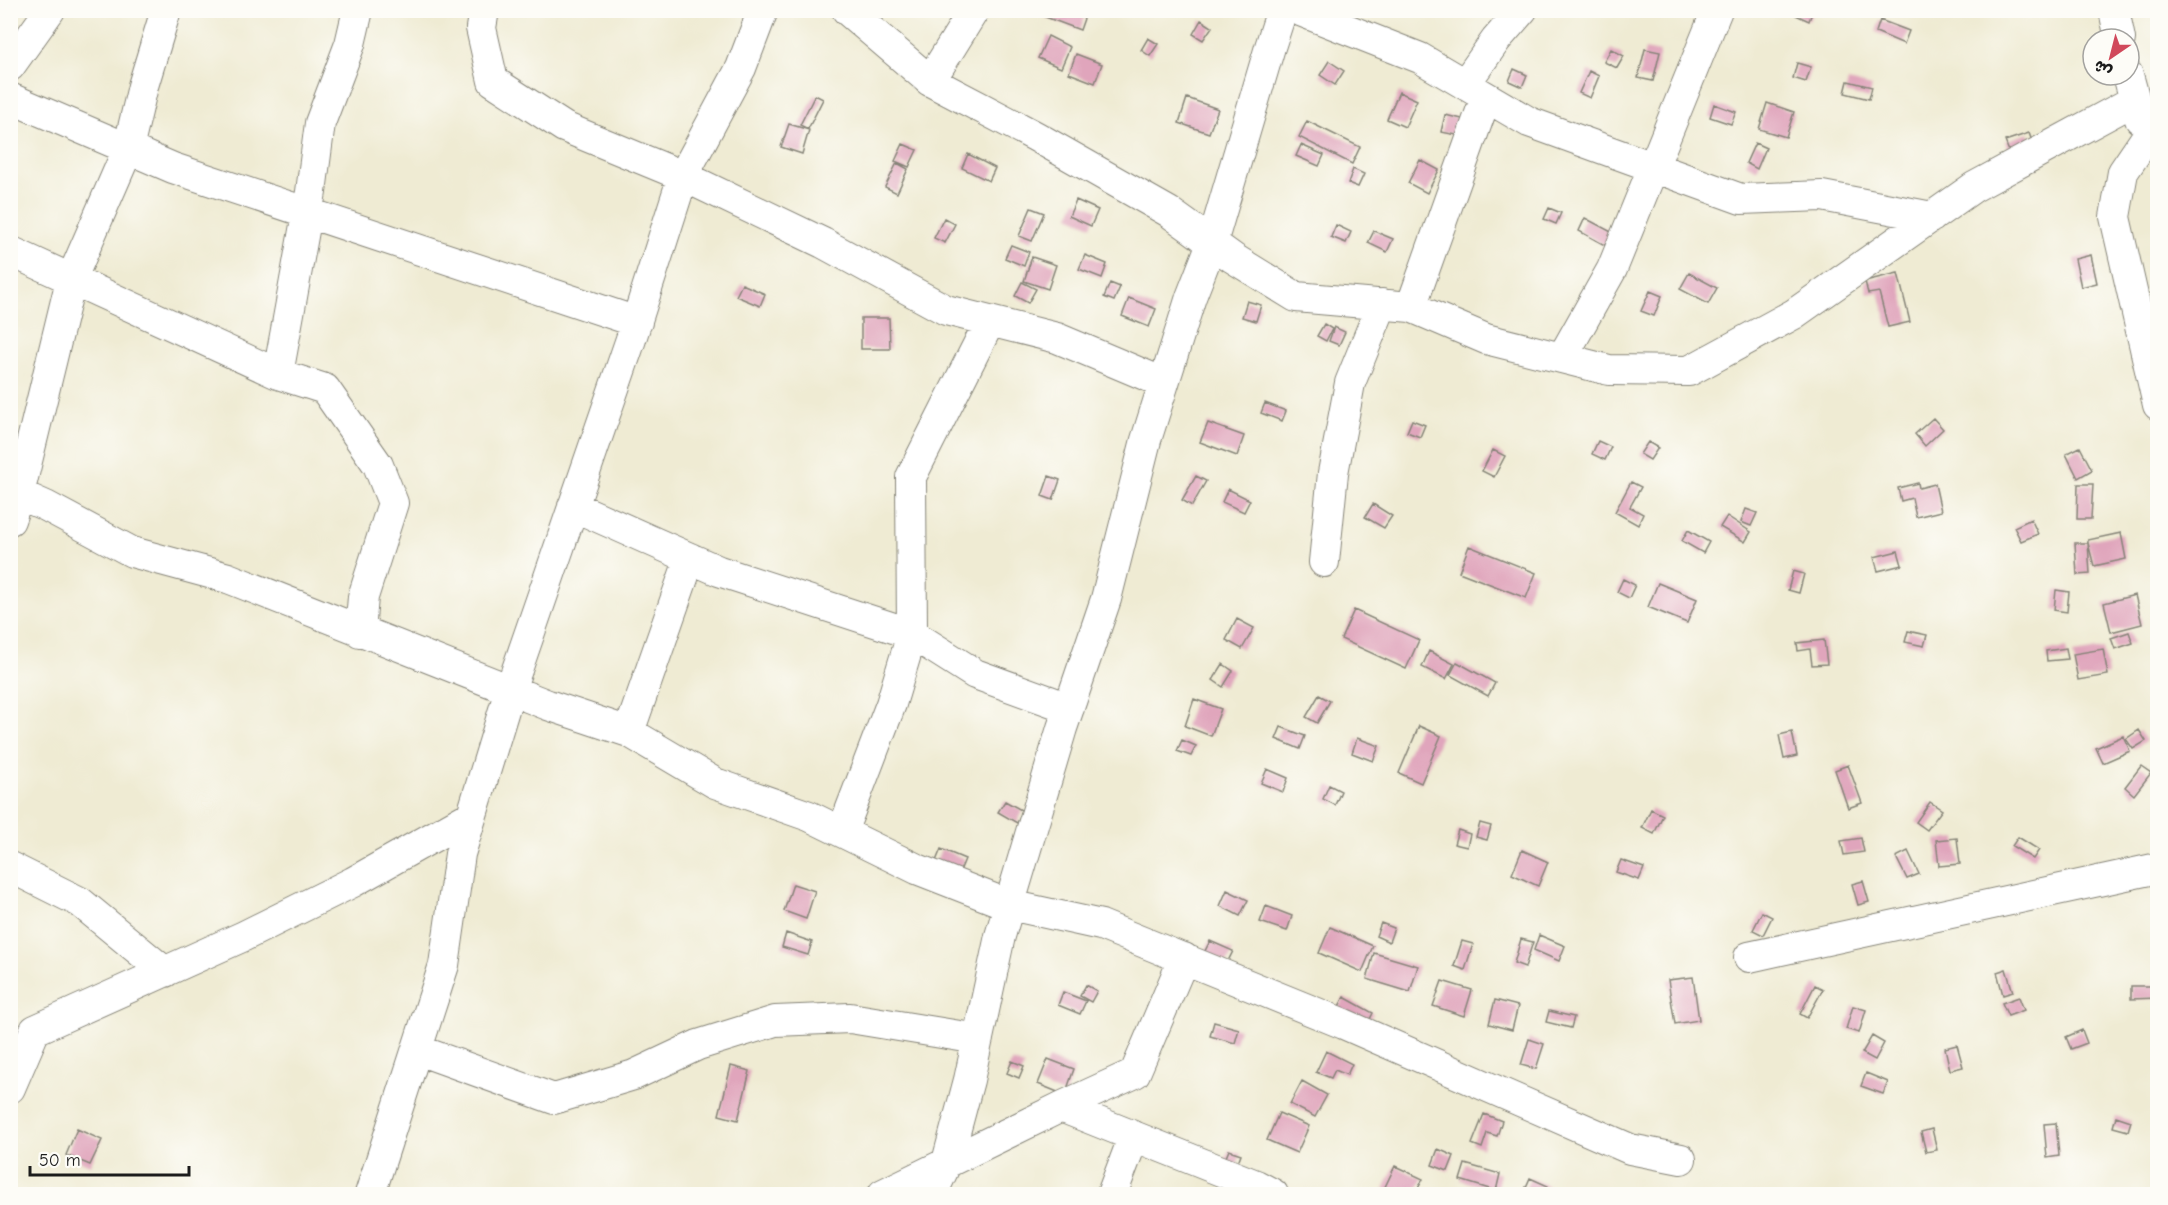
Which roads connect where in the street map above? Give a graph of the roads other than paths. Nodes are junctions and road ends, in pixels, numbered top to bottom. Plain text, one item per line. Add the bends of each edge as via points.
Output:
1 (50, 10) edge
2 (166, 10) edge
3 (358, 10) edge
4 (484, 10) edge
5 (763, 10) edge
6 (847, 10) edge
7 (974, 10) edge
8 (1282, 10) edge
9 (1298, 10) edge
10 (1522, 10) edge
11 (1718, 10) edge
12 (2114, 10) edge
13 (2118, 27) edge
14 (10, 66) edge
15 (930, 81) junction
16 (2131, 87) edge
17 (1475, 91) junction
18 (10, 98) edge
19 (2153, 136) edge
20 (128, 149) junction
21 (1654, 168) junction
22 (682, 176) junction
23 (307, 213) junction
24 (1932, 217) junction
25 (1212, 243) junction
26 (10, 251) edge
27 (71, 280) junction
28 (1382, 304) junction
29 (1411, 307) junction
30 (990, 321) junction
31 (636, 322) junction
32 (1562, 358) junction
33 (278, 374) junction
34 (1164, 383) junction
35 (2157, 405) edge
36 (14, 501) edge
37 (573, 506) junction
38 (690, 558) junction
39 (1323, 562) dead end
40 (360, 632) junction
41 (912, 634) junction
42 (510, 690) junction
43 (1069, 708) junction
44 (629, 732) junction
45 (472, 815) junction
46 (842, 832) junction
47 (10, 867) edge
48 (2157, 868) edge
49 (1010, 904) junction
50 (1749, 957) dead end
51 (1184, 958) junction
52 (165, 972) junction
53 (978, 1039) junction
54 (418, 1050) junction
55 (10, 1088) edge
56 (1061, 1107) junction
57 (1134, 1136) junction
58 (1681, 1160) dead end
59 (947, 1162) junction
60 (1234, 1186) edge
61 (370, 1194) edge
62 (883, 1194) edge
63 (932, 1194) edge
64 (1112, 1194) edge
65 (1273, 1194) edge

1 - 14 street
2 - 20 street
3 - 23 street via 350,45 320,123
4 - 22 street via 481,28 493,81 564,127
5 - 22 street via 741,68
6 - 15 street
7 - 15 street
8 - 25 street
9 - 17 street via 1420,58
10 - 17 street via 1496,40
11 - 21 street
12 - 13 street
15 - 25 street via 1035,136 1169,213
16 - 19 street via 2142,125
16 - 24 street
17 - 21 street via 1529,122
17 - 29 street
18 - 20 street
19 - 35 street via 2123,172 2115,217
20 - 23 street
20 - 27 street
21 - 24 street via 1741,199 1822,196
21 - 32 street via 1612,269
22 - 30 street via 823,243 946,310
22 - 31 street
23 - 31 street
23 - 33 street
24 - 32 street via 1794,314 1689,371 1609,370
25 - 28 street via 1296,297
25 - 34 street
26 - 27 street
27 - 33 street
27 - 36 street
28 - 29 street
28 - 39 street via 1350,383 1333,473
29 - 32 street via 1486,339
30 - 34 street via 1057,338
30 - 41 street via 911,477
31 - 37 street
33 - 40 street via 325,389 378,465 393,502 363,597
34 - 43 street via 1106,599
36 - 40 street via 132,552 228,578
37 - 38 street
37 - 42 street
38 - 41 street
38 - 44 street
40 - 42 street
41 - 43 street via 975,674
41 - 46 street via 891,704
42 - 44 street
42 - 45 street
43 - 49 street
44 - 46 street via 715,783 809,816
45 - 52 street via 353,882
45 - 54 street via 460,854 444,965
46 - 49 street via 917,869
47 - 52 street via 80,902
48 - 50 street
49 - 51 street via 1101,925
49 - 53 street
51 - 56 street via 1135,1073
51 - 58 street via 1630,1149
52 - 55 street via 35,1030
53 - 54 street via 850,1018 775,1021 698,1045 634,1075 554,1099
53 - 59 street
54 - 61 street
56 - 57 street
56 - 59 street
57 - 60 street
57 - 64 street
59 - 62 street
59 - 63 street
60 - 65 street via 1256,1185

